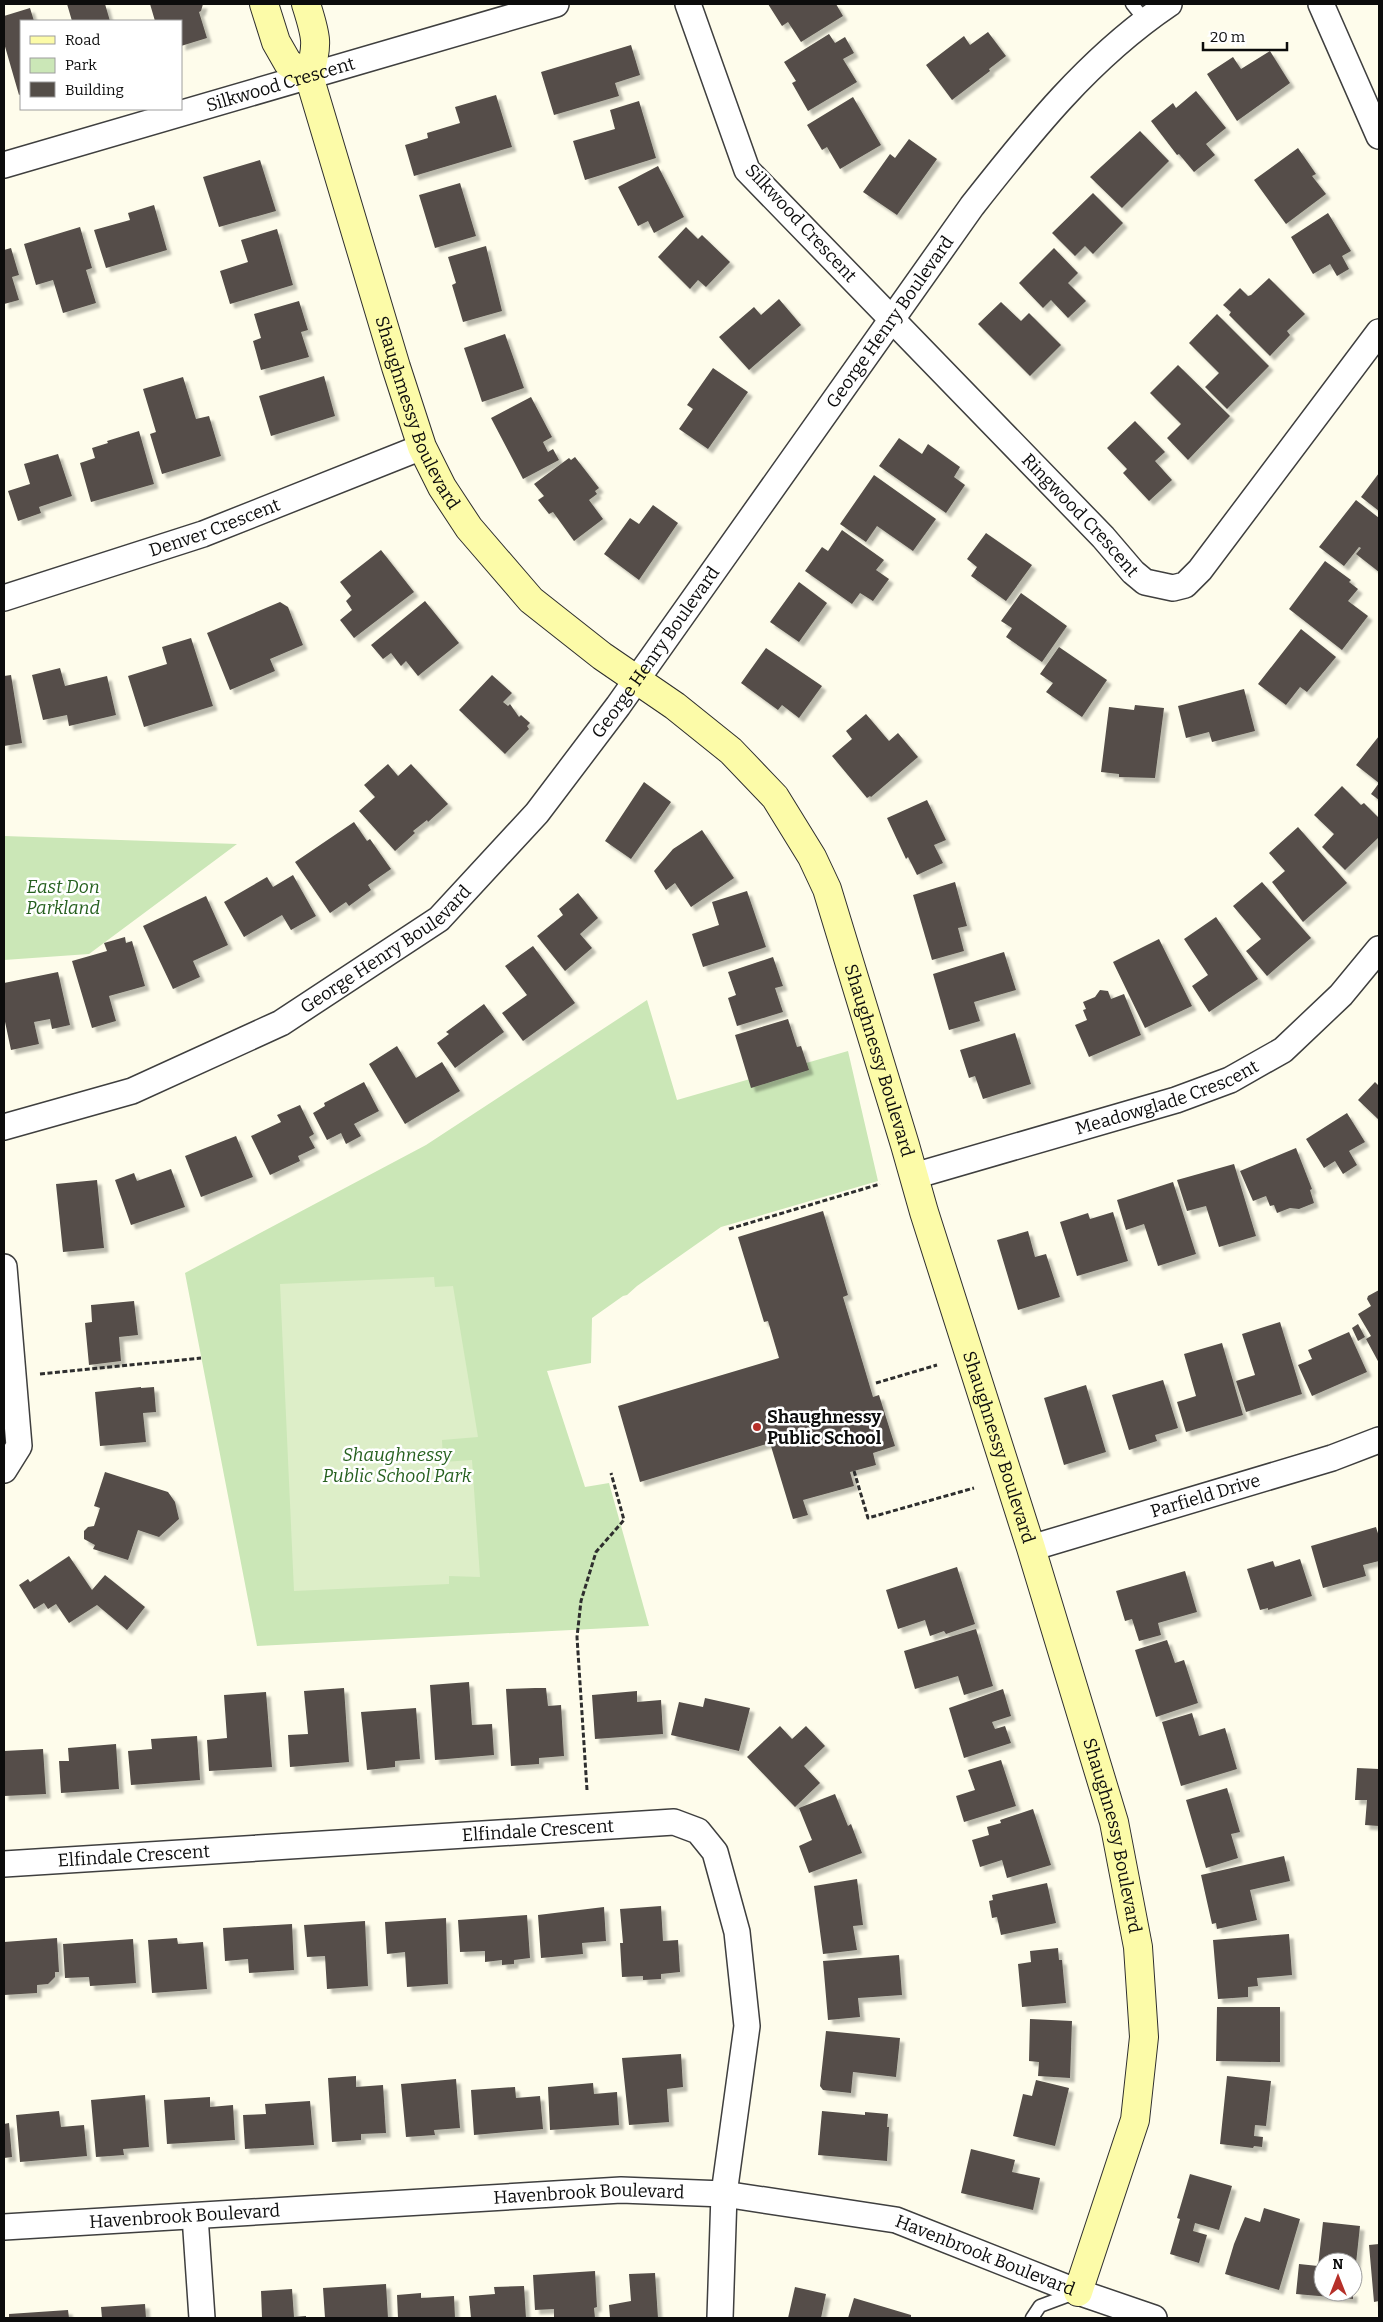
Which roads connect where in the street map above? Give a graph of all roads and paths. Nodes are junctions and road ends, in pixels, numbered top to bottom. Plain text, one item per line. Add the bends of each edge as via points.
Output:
1 (264, 4) edge
2 (306, 4) edge
3 (556, 4) edge
4 (688, 4) edge
5 (1169, 4) edge
6 (1320, 4) edge
7 (1138, 12) edge
8 (309, 76) junction
9 (1379, 136) edge
10 (4, 165) edge
11 (892, 319) junction
12 (1379, 332) edge
13 (422, 447) junction
14 (4, 598) edge
15 (635, 680) junction
16 (1379, 949) edge
17 (4, 1127) edge
18 (914, 1176) junction
19 (880, 1184) dead end
20 (729, 1229) dead end
21 (4, 1267) edge
22 (201, 1358) dead end
23 (937, 1365) dead end
24 (14, 1377) junction
25 (876, 1383) dead end
26 (1379, 1440) edge
27 (4, 1470) edge
28 (854, 1471) dead end
29 (611, 1473) dead end
30 (974, 1488) dead end
31 (1031, 1548) junction
32 (587, 1790) dead end
33 (4, 1864) edge
34 (724, 2194) junction
35 (195, 2216) junction
36 (4, 2227) edge
37 (1078, 2292) junction
38 (202, 2318) edge
39 (720, 2318) edge
40 (1032, 2318) edge
41 (1154, 2318) edge

1 - 8 street via 276,42 288,63
2 - 8 street via 317,51
3 - 8 street, Silkwood Crescent
4 - 11 street, Silkwood Crescent via 747,170
5 - 7 street, George Henry Boulevard
6 - 9 street
7 - 11 street, George Henry Boulevard via 1031,131 972,206
8 - 10 street, Silkwood Crescent
8 - 13 street, Shaughmessy Boulevard
11 - 12 street, Ringwood Crescent via 1133,572 1145,582 1173,588 1184,585 1200,570
11 - 15 street, George Henry Boulevard
13 - 14 street, Denver Crescent via 204,534
13 - 15 street, Shaughmessy Boulevard via 442,487 469,528 531,600
15 - 17 street, George Henry Boulevard via 537,813 440,919 281,1023 132,1091
15 - 18 street, Shaughnessy Boulevard via 675,706 731,752 775,798 812,857 827,889
16 - 18 street, Meadowglade Crescent via 1341,995 1282,1050 1230,1080 1176,1100
18 - 31 street, Shaughnessy Boulevard
19 - 20 path
21 - 24 street
22 - 24 path
23 - 25 path
24 - 27 street via 19,1446
26 - 31 street, Parfield Drive via 1332,1458
28 - 30 path via 868,1518
29 - 32 path via 624,1520 596,1552 580,1601 577,1637
31 - 37 street, Shaughnessy Boulevard via 1114,1822 1138,1947 1144,2036 1135,2120
33 - 34 street, Elfindale Crescent via 674,1822 698,1831 715,1852 738,1932 747,2026
34 - 35 street, Havenbrook Boulevard via 621,2190
34 - 37 street, Havenbrook Boulevard via 896,2220
34 - 39 street, Elfindale Crescent
35 - 36 street, Havenbrook Boulevard
35 - 38 street
37 - 40 lane via 1040,2306
37 - 41 street, Havenbrook Boulevard

